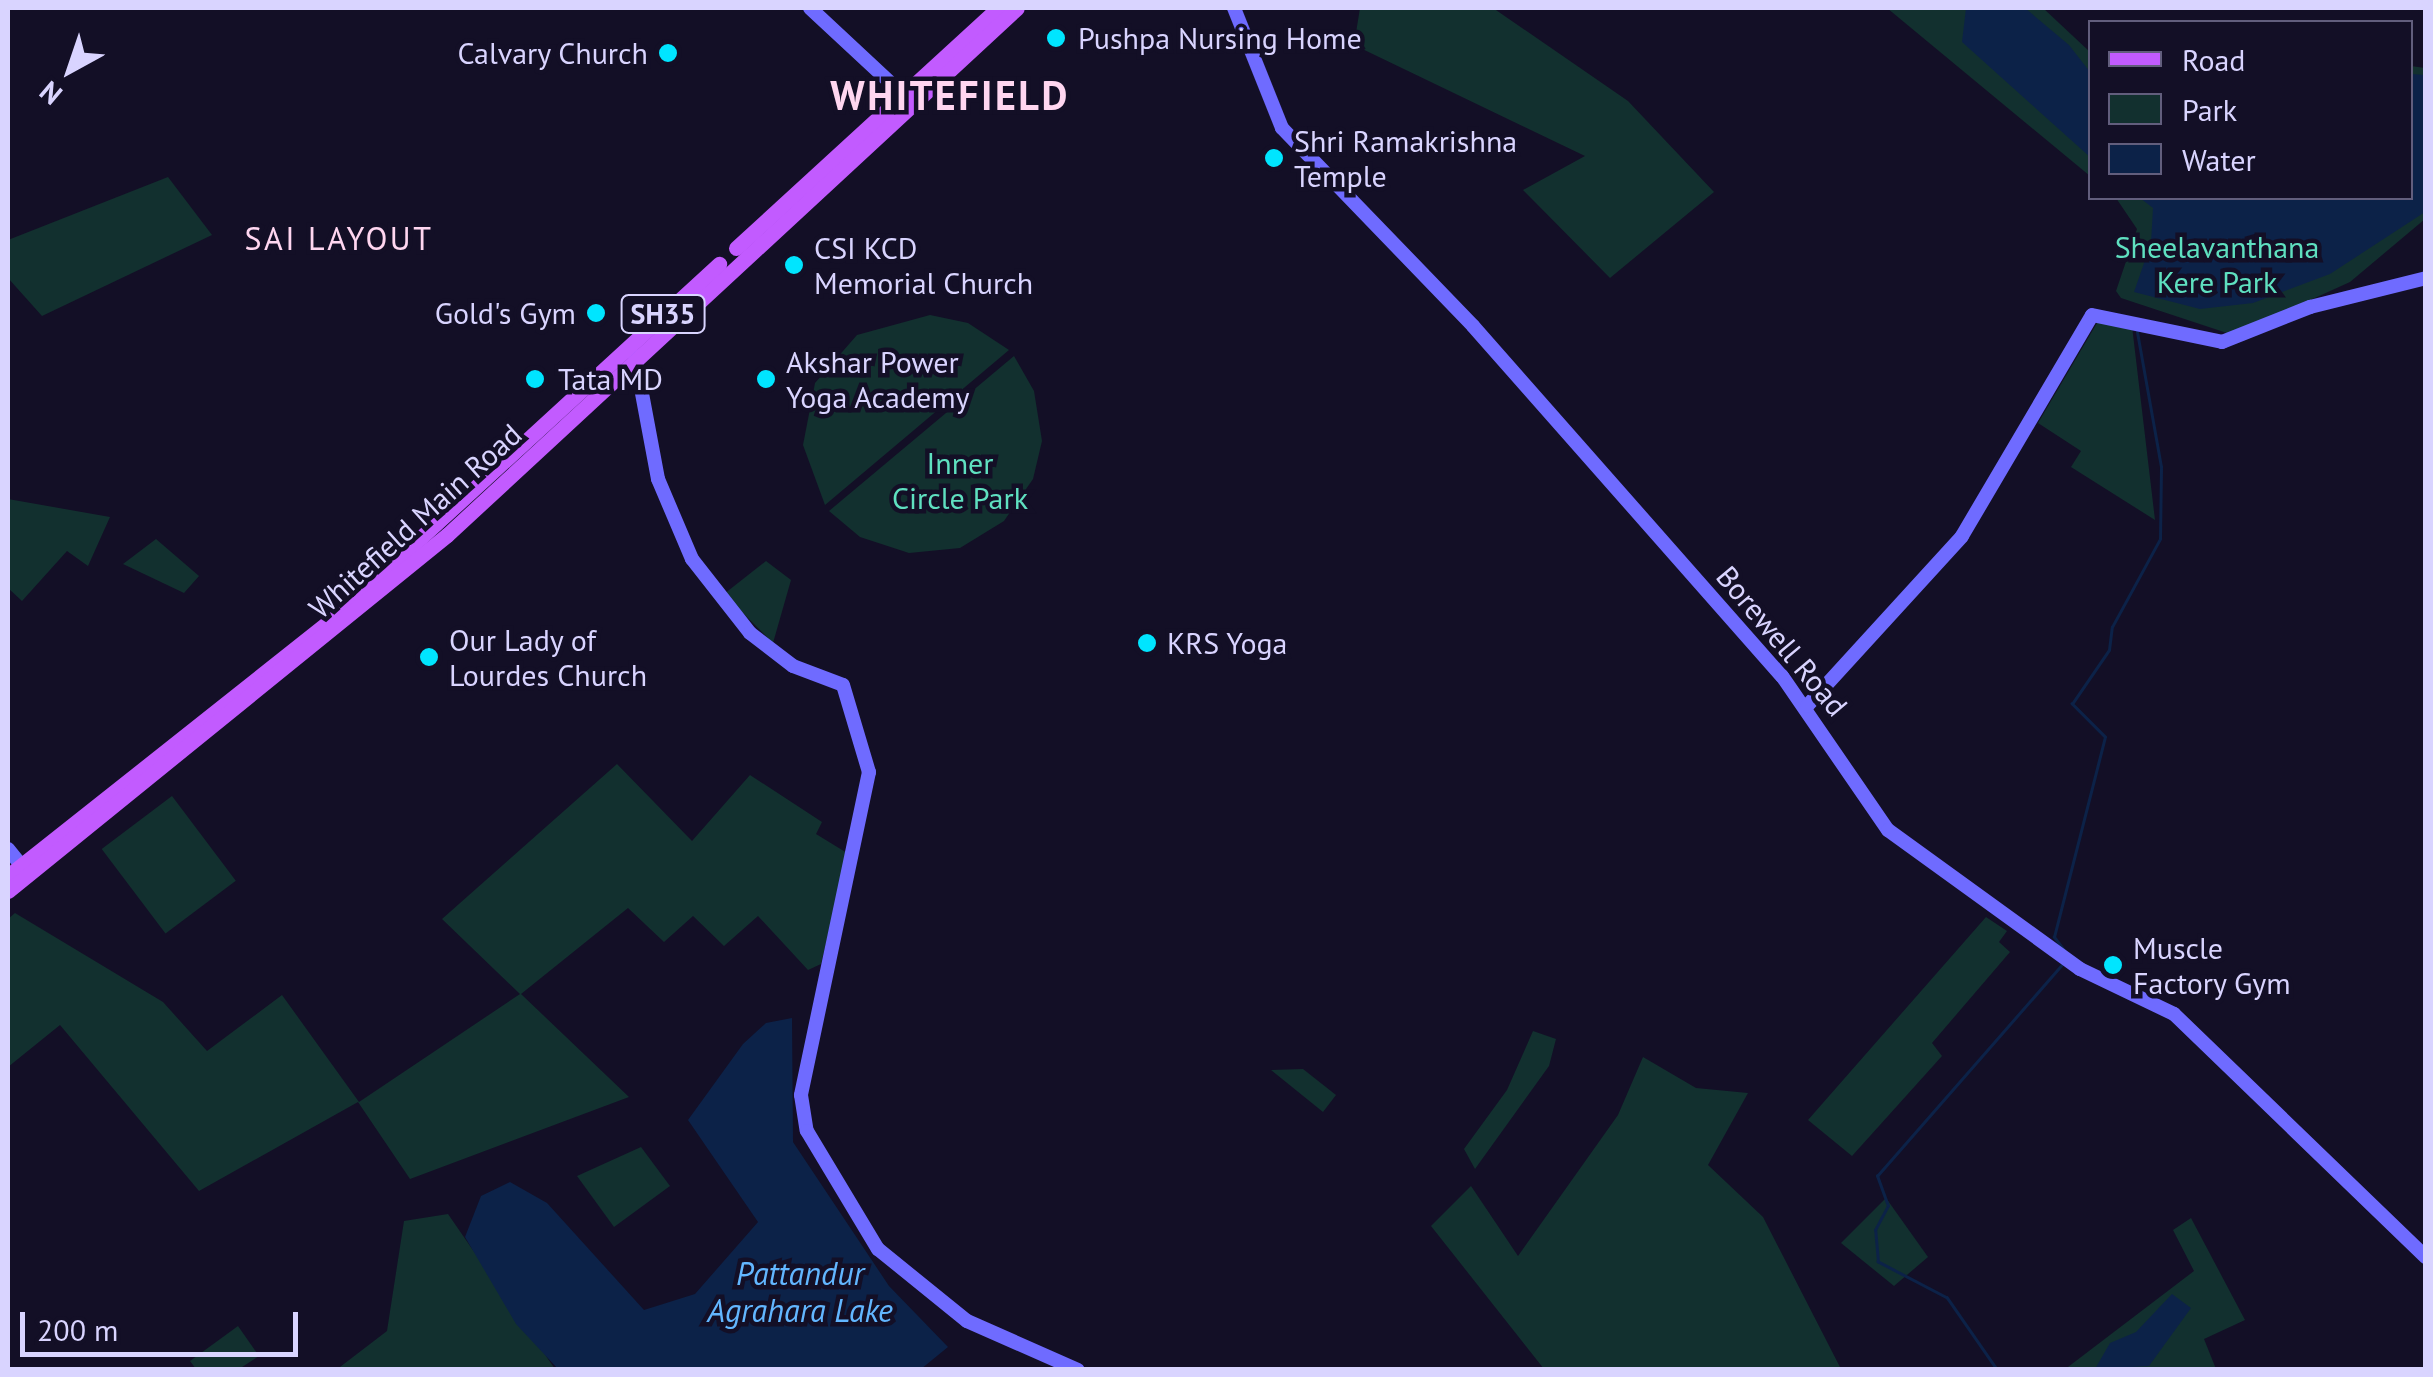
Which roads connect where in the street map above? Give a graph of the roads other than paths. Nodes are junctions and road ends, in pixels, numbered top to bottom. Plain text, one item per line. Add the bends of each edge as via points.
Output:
1 (810, 8) edge
2 (998, 8) edge
3 (1017, 8) edge
4 (1234, 8) edge
5 (906, 97) junction
6 (2426, 278) edge
7 (635, 356) junction
8 (1807, 706) junction
9 (8, 848) edge
10 (19, 872) edge
11 (8, 891) edge
12 (2426, 1258) edge
13 (1078, 1370) edge

1 - 5 street
2 - 5 main road, Whitefield Main Road / SH35
3 - 5 main road, Whitefield Main Road / SH35
4 - 8 street, Borewell Road via 1282,128 1473,326
5 - 7 main road, Whitefield Main Road / SH35
5 - 10 main road, Whitefield Main Road / SH35 via 439,526
6 - 8 street via 2310,307 2222,342 2092,314 1962,536
7 - 10 main road, Whitefield Main Road / SH35 via 343,624
7 - 13 street via 658,479 692,559 750,633 793,666 843,685 869,772 801,1095 807,1131 878,1249 958,1316
8 - 12 street, Borewell Road via 1888,830 2072,964 2174,1014
9 - 10 street
10 - 11 main road, Whitefield Main Road / SH35

